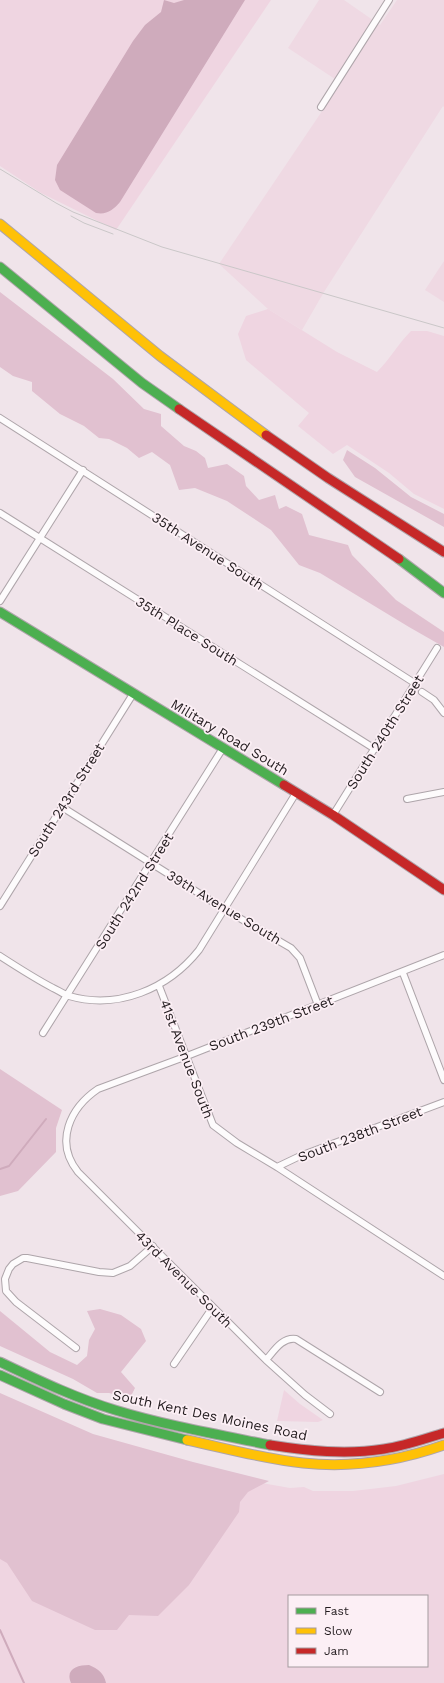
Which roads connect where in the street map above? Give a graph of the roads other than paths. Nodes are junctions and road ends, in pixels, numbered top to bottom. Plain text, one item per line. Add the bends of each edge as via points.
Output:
1 (389, 0) edge
2 (321, 107) dead end
3 (0, 224) edge
4 (0, 267) edge
5 (0, 418) edge
6 (83, 470) junction
7 (0, 514) edge
8 (40, 538) junction
9 (381, 546) junction
10 (444, 552) edge
11 (444, 584) edge
12 (444, 593) edge
13 (0, 601) edge
14 (0, 612) edge
15 (438, 648) dead end
16 (416, 684) junction
17 (422, 692) dead end
18 (133, 694) junction
19 (444, 713) edge
20 (223, 748) junction
21 (375, 749) junction
22 (444, 792) edge
23 (296, 793) junction
24 (407, 799) dead end
25 (62, 807) junction
26 (333, 815) junction
27 (152, 863) junction
28 (444, 890) edge
29 (0, 906) edge
30 (224, 909) junction
31 (444, 956) edge
32 (1, 959) edge
33 (402, 973) junction
34 (159, 986) junction
35 (68, 996) junction
36 (318, 1005) junction
37 (44, 1032) dead end
38 (187, 1056) junction
39 (444, 1080) edge
40 (444, 1102) edge
41 (68, 1127) joint
42 (277, 1167) junction
43 (153, 1246) junction
44 (444, 1276) edge
45 (212, 1307) junction
46 (76, 1348) dead end
47 (266, 1360) junction
48 (0, 1362) edge
49 (174, 1364) dead end
50 (0, 1374) edge
51 (380, 1392) dead end
52 (330, 1414) dead end
53 (444, 1433) edge
54 (444, 1446) edge

1 - 2 street
3 - 10 main road via 74,288 230,408 373,508
4 - 9 main road via 142,383
5 - 6 street, 35th Avenue South
6 - 8 street
6 - 16 street, 35th Avenue South
7 - 8 street, 35th Place South
8 - 13 street
8 - 21 street, 35th Place South
9 - 11 main road
9 - 12 main road
14 - 18 main road, Military Road South
15 - 16 street, South 240th Street
16 - 21 street, South 240th Street
17 - 19 street via 434,700
18 - 20 main road, Military Road South
18 - 25 street, South 243rd Street
20 - 23 main road, Military Road South
20 - 27 street, South 242nd Street
21 - 26 street, South 240th Street
22 - 24 street
23 - 26 main road, Military Road South
23 - 30 street
25 - 27 street, 39th Avenue South
25 - 29 street, South 243rd Street
26 - 28 main road, Military Road South
27 - 30 street, 39th Avenue South
27 - 35 street, South 242nd Street
30 - 34 street via 193,957
30 - 36 street, 39th Avenue South via 296,952 304,966
31 - 33 street, South 239th Street
32 - 35 street, 41st Avenue South
33 - 36 street, South 239th Street
33 - 39 street
34 - 35 street, 41st Avenue South via 121,999 88,1000
34 - 38 street, 41st Avenue South
35 - 37 street, South 242nd Street
36 - 38 street, South 239th Street
38 - 41 street, South 239th Street via 98,1089 80,1105
38 - 42 street, 41st Avenue South via 213,1126
40 - 42 street, South 238th Street
41 - 43 street, 43rd Avenue South via 66,1141 73,1165
42 - 44 street, 41st Avenue South
43 - 45 street, 43rd Avenue South
43 - 46 street via 130,1266 113,1274 27,1258 13,1264 9,1269 4,1279 6,1291 16,1302
45 - 47 street, 43rd Avenue South
45 - 49 street
47 - 51 street via 285,1341 296,1339
47 - 52 street, 43rd Avenue South
48 - 53 main road, South Kent Des Moines Road via 48,1385 105,1407 289,1449 322,1452 366,1451 404,1445
50 - 54 main road, South Kent Des Moines Road via 78,1410 115,1422 303,1463 373,1462 406,1457

